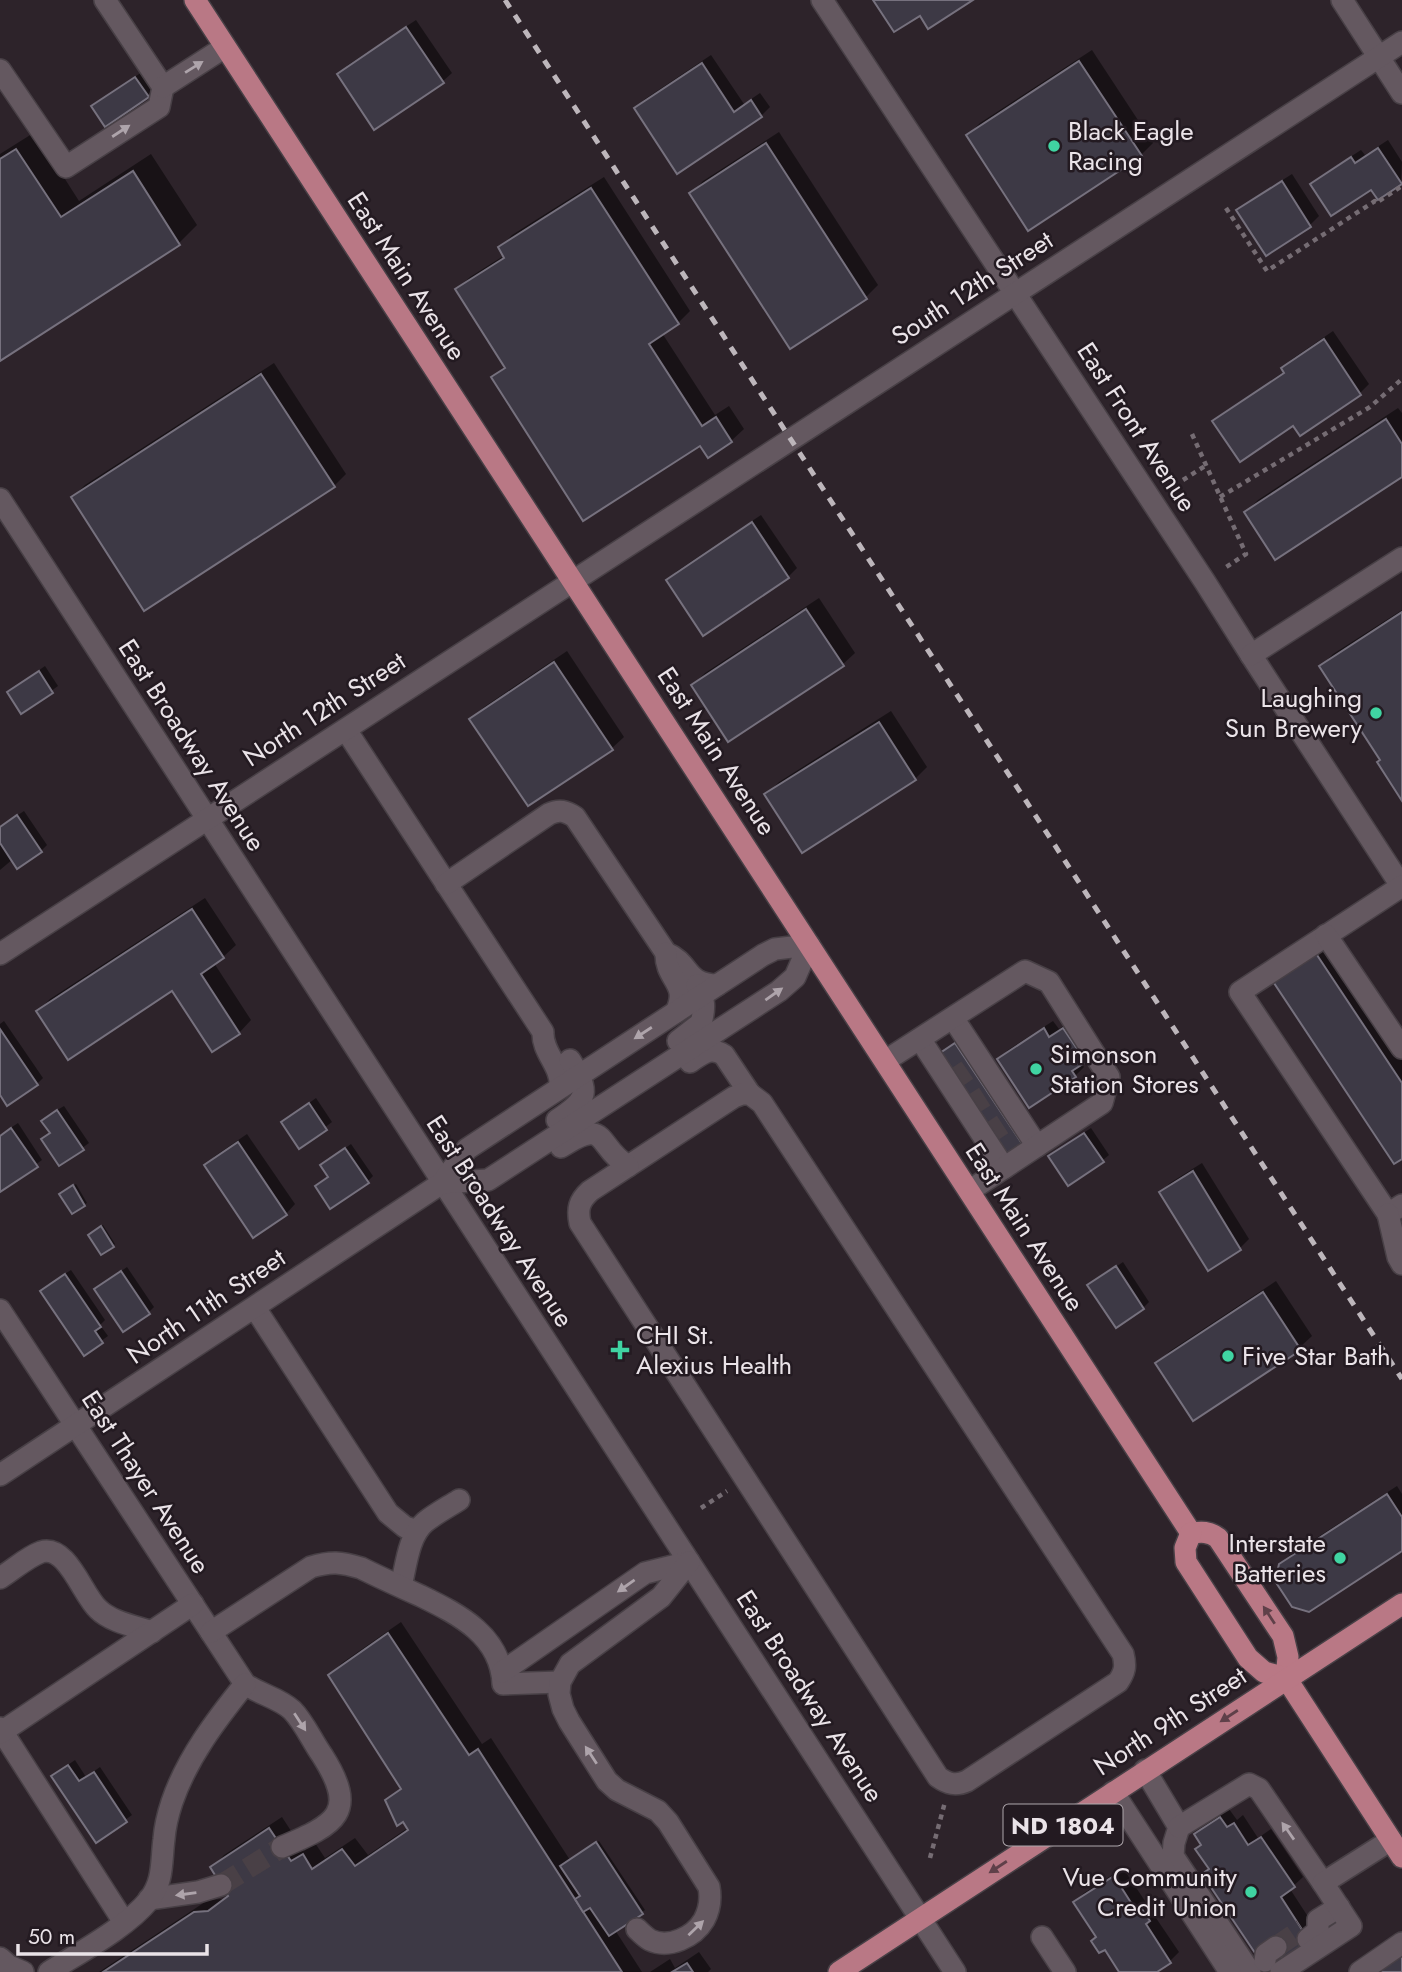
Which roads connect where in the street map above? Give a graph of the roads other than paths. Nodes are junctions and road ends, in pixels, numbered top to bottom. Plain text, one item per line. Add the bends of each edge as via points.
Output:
1 (105, 0) edge
2 (195, 0) edge
3 (822, 0) edge
4 (1342, 0) edge
5 (1402, 42) edge
6 (225, 47) junction
7 (1378, 57) junction
8 (0, 70) edge
9 (163, 87) junction
10 (1402, 93) edge
11 (1016, 293) junction
12 (0, 499) edge
13 (1402, 558) edge
14 (573, 581) junction
15 (1251, 655) junction
16 (346, 730) junction
17 (206, 819) junction
18 (446, 884) junction
19 (1402, 887) edge
20 (1326, 936) junction
21 (809, 945) junction
22 (0, 954) edge
23 (694, 996) junction
24 (953, 1018) junction
25 (732, 1030) junction
26 (920, 1039) junction
27 (1402, 1048) edge
28 (885, 1061) junction
29 (571, 1073) junction
30 (641, 1080) junction
31 (750, 1094) junction
32 (601, 1107) junction
33 (1037, 1146) junction
34 (519, 1159) junction
35 (628, 1166) junction
36 (1004, 1168) junction
37 (443, 1183) junction
38 (969, 1191) junction
39 (1395, 1210) edge
40 (1402, 1264) edge
41 (255, 1308) junction
42 (0, 1310) edge
43 (76, 1426) junction
44 (0, 1475) edge
45 (459, 1500) dead end
46 (417, 1531) junction
47 (1191, 1533) junction
48 (689, 1563) junction
49 (0, 1578) edge
50 (401, 1586) junction
51 (193, 1604) junction
52 (1402, 1604) edge
53 (152, 1632) junction
54 (211, 1632) junction
55 (502, 1672) junction
56 (1286, 1678) junction
57 (560, 1682) junction
58 (245, 1684) junction
59 (1, 1731) edge
60 (1145, 1770) junction
61 (1113, 1792) junction
62 (1179, 1827) junction
63 (282, 1847) tunnel mouth
64 (1397, 1849) edge
65 (1323, 1883) junction
66 (221, 1885) tunnel mouth
67 (149, 1899) junction
68 (1339, 1907) junction
69 (921, 1918) junction
70 (124, 1922) junction
71 (637, 1929) dead end
72 (1309, 1929) tunnel mouth
73 (1042, 1937) dead end
74 (1402, 1943) edge
75 (0, 1958) edge
76 (1267, 1963) edge
77 (23, 1972) edge
78 (49, 1972) edge
79 (839, 1972) edge
80 (955, 1972) edge
81 (1065, 1972) edge
82 (1230, 1972) edge
83 (1360, 1972) edge

1 - 9 street
2 - 6 main road, East Main Avenue
3 - 11 street, East Front Avenue
4 - 7 street
5 - 7 street, South 12th Street
9 -> 6 street
6 - 14 main road, East Main Avenue
7 - 10 street
7 - 11 street, South 12th Street
8 -> 9 street via 66,167 159,107
11 - 14 street, South 12th Street
11 - 15 street, East Front Avenue
12 - 17 street, East Broadway Avenue
13 - 15 street
14 - 16 street, North 12th Street
14 - 21 main road, East Main Avenue
15 - 19 street, East Front Avenue
16 - 17 street, North 12th Street
16 - 18 street
17 - 22 street, North 12th Street
17 - 37 street, East Broadway Avenue
18 - 23 street via 549,814 569,813 666,953 680,960
18 - 29 street via 543,1032 545,1048
19 - 20 street
20 - 27 street
20 - 39 street via 1240,992
21 - 23 street via 775,949
25 -> 21 street via 794,977
21 - 28 main road, East Main Avenue
23 - 25 street
23 -> 29 street
23 - 30 street via 701,1023 661,1052
24 - 26 street
24 - 33 street via 1013,1119
24 - 33 street via 1025,971 1049,982 1109,1077 1102,1103
25 - 30 street
25 - 31 street via 753,1077
26 - 28 street
26 - 36 street
28 - 38 main road, East Main Avenue
29 - 32 street
29 - 37 street via 467,1149
30 - 31 street via 667,1076 705,1052 715,1051 724,1055
30 - 32 street
31 - 35 street via 734,1097
31 - 35 street via 762,1103 1123,1654 1125,1668 1118,1682 967,1782 952,1784 938,1777 580,1223 583,1197
32 - 34 street
32 - 35 street via 624,1146
33 - 36 street
34 - 35 street via 556,1151 591,1133 603,1138 612,1154
34 - 37 street via 488,1180
36 - 38 street
37 - 41 street, North 11th Street
37 - 48 street, East Broadway Avenue
38 - 47 main road, East Main Avenue
39 - 40 street
41 - 43 street, North 11th Street
41 - 46 street via 388,1513
42 - 43 street, East Thayer Avenue
43 - 44 street, North 11th Street
43 - 51 street, East Thayer Avenue
45 - 46 street
46 - 50 street
47 - 56 main road via 1186,1562 1248,1658 1258,1668
56 -> 47 main road via 1288,1650 1283,1636 1230,1555 1213,1534
48 -> 55 street via 645,1573
48 - 57 street via 661,1597 570,1664
48 - 69 street, East Broadway Avenue
49 - 53 street via 39,1553 52,1551 63,1558 99,1611
50 - 54 street via 361,1568 328,1562 311,1567
50 - 55 street via 478,1630
51 - 53 street
51 - 54 street, East Thayer Avenue
52 - 56 main road, ND 1804
53 - 59 street
54 - 58 street, East Thayer Avenue
55 - 57 street via 503,1684
56 -> 60 main road, North 9th Street / ND 1804
56 - 64 main road
71 -> 57 street via 659,1943 685,1938 705,1919 709,1887 658,1811 607,1781 566,1715
58 -> 63 street via 293,1711 339,1787 339,1811 332,1821
58 - 67 street via 201,1744 173,1799 161,1873
59 - 70 street
60 - 61 main road, North 9th Street / ND 1804
60 - 62 street
61 -> 69 main road, North 9th Street / ND 1804
61 - 82 street
65 -> 62 street via 1259,1789 1249,1784
62 - 76 street via 1173,1856
64 - 65 street
65 - 68 street
66 -> 67 street
67 - 70 street
68 - 72 street
68 - 76 street via 1351,1926
69 - 79 main road, North 9th Street / ND 1804
69 - 80 street, East Broadway Avenue
70 - 78 street
73 - 81 street
74 - 83 street
75 - 77 street

